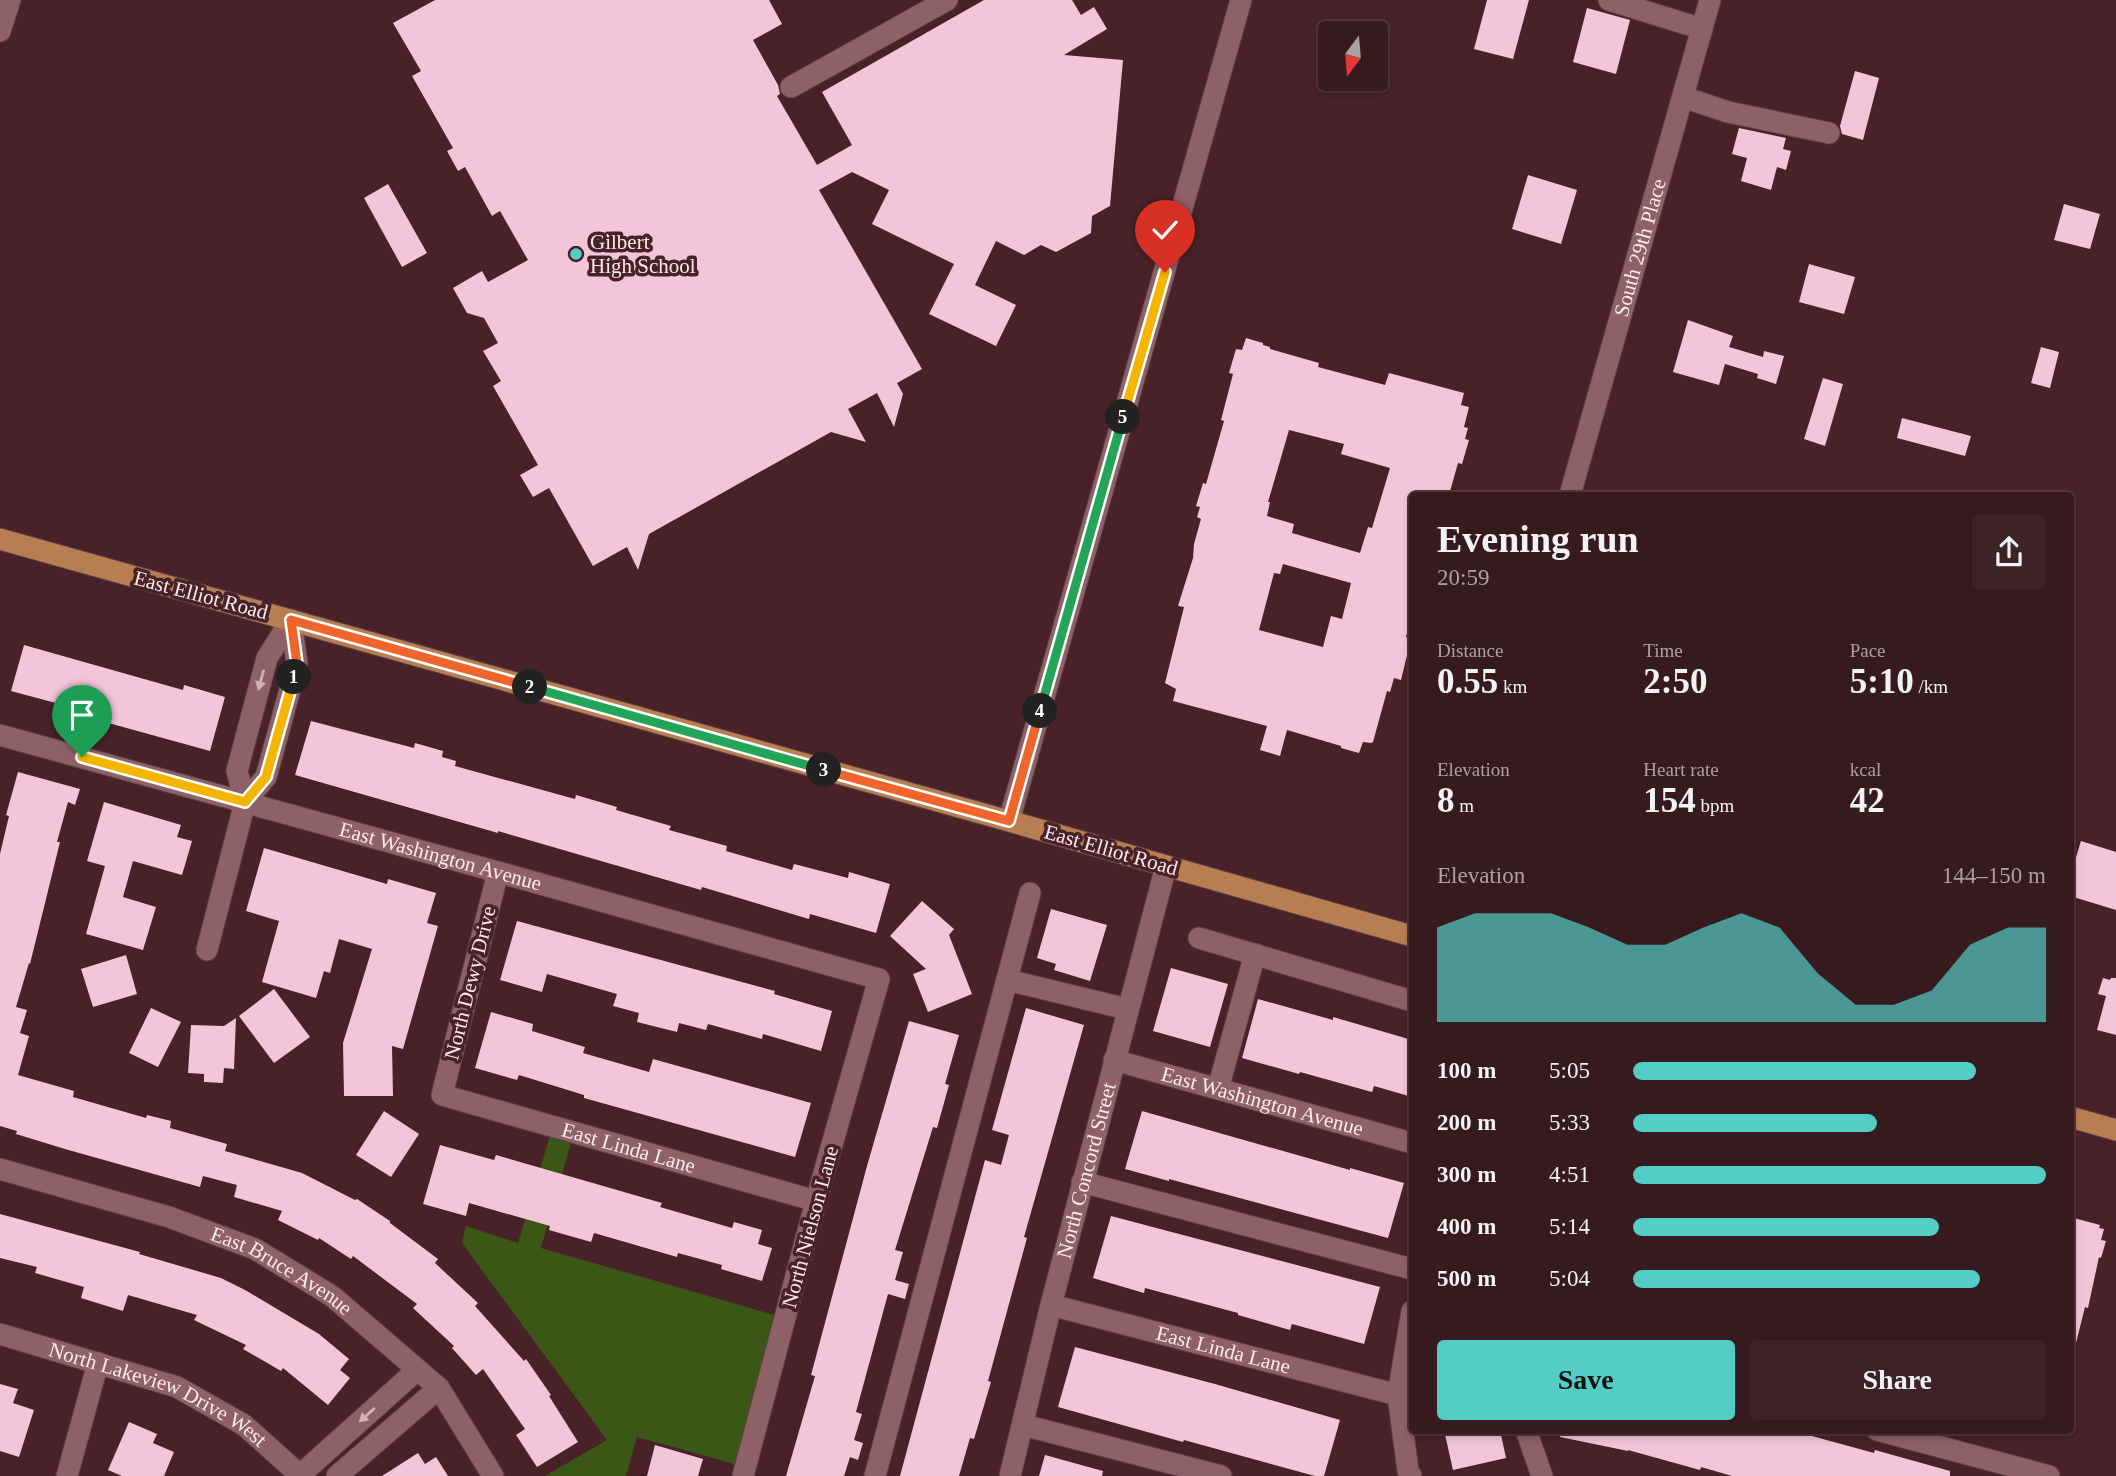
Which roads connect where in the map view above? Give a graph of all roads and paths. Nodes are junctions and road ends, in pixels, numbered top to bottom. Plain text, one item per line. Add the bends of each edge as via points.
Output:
1 (10, 0) edge
2 (947, 0) edge
3 (1241, 0) edge
4 (1609, 0) edge
5 (1710, 0) edge
6 (1702, 29) junction
7 (0, 31) edge
8 (791, 87) dead end
9 (1683, 97) junction
10 (1829, 133) dead end
11 (1571, 492) edge
12 (0, 539) edge
13 (291, 620) junction
14 (0, 735) edge
15 (245, 802) junction
16 (1009, 821) junction
17 (1166, 866) junction
18 (498, 872) junction
19 (1030, 893) dead end
20 (1409, 935) edge
21 (1199, 938) dead end
22 (207, 950) dead end
23 (1255, 954) junction
24 (879, 979) joint
25 (1007, 980) junction
26 (1409, 1000) edge
27 (1127, 1009) junction
28 (1114, 1060) junction
29 (1218, 1089) junction
30 (442, 1095) joint
31 (2074, 1118) edge
32 (2116, 1130) edge
33 (1409, 1142) edge
34 (0, 1169) edge
35 (1082, 1182) junction
36 (816, 1201) junction
37 (1409, 1268) edge
38 (1051, 1305) junction
39 (1409, 1329) edge
40 (0, 1334) edge
41 (98, 1363) junction
42 (417, 1370) junction
43 (439, 1388) junction
44 (1398, 1395) junction
45 (1023, 1425) junction
46 (1527, 1434) edge
47 (1892, 1434) edge
48 (300, 1475) edge
49 (67, 1476) edge
50 (337, 1476) edge
51 (493, 1476) edge
52 (743, 1476) edge
53 (875, 1476) edge
54 (1010, 1476) edge
55 (1221, 1476) edge
56 (1411, 1476) edge
57 (1542, 1476) edge
58 (2049, 1476) edge

1 - 7 street
2 - 8 street
3 - 16 street
4 - 6 street
5 - 6 street, South 29th Place
6 - 9 street, South 29th Place
9 - 10 street via 1728,112
9 - 11 street, South 29th Place
12 - 13 main road, East Elliot Road
13 -> 15 street via 267,658 237,771
13 - 15 street via 297,664 266,777
13 - 16 main road, East Elliot Road
14 - 15 street, East Washington Avenue
15 - 18 street, East Washington Avenue
15 - 22 street
16 - 17 main road, East Elliot Road
17 - 20 main road, East Elliot Road
17 - 27 street, North Concord Street
18 - 24 street, East Washington Avenue
18 - 30 street, North Dewy Drive
19 - 25 street
21 - 23 street
23 - 26 street
23 - 29 street
24 - 36 street, North Nielson Lane
25 - 27 street
25 - 53 street
27 - 28 street, North Concord Street
28 - 29 street, East Washington Avenue
28 - 35 street, North Concord Street
29 - 33 street, East Washington Avenue
30 - 36 street, East Linda Lane
31 - 32 main road
34 - 42 street, East Bruce Avenue via 169,1217 255,1249 332,1296
35 - 37 street
35 - 38 street, North Concord Street
36 - 52 street, North Nielson Lane
38 - 44 street, East Linda Lane
38 - 45 street, North Concord Street
39 - 44 street
40 - 41 street, North Lakeview Drive West
41 - 48 street, North Lakeview Drive West via 188,1393 244,1425
41 - 49 street
42 - 43 street, East Bruce Avenue
42 -> 48 street
43 - 50 street
43 - 51 street, East Bruce Avenue
44 - 56 street
45 - 54 street, North Concord Street
45 - 55 street
46 - 57 street
47 - 58 street

